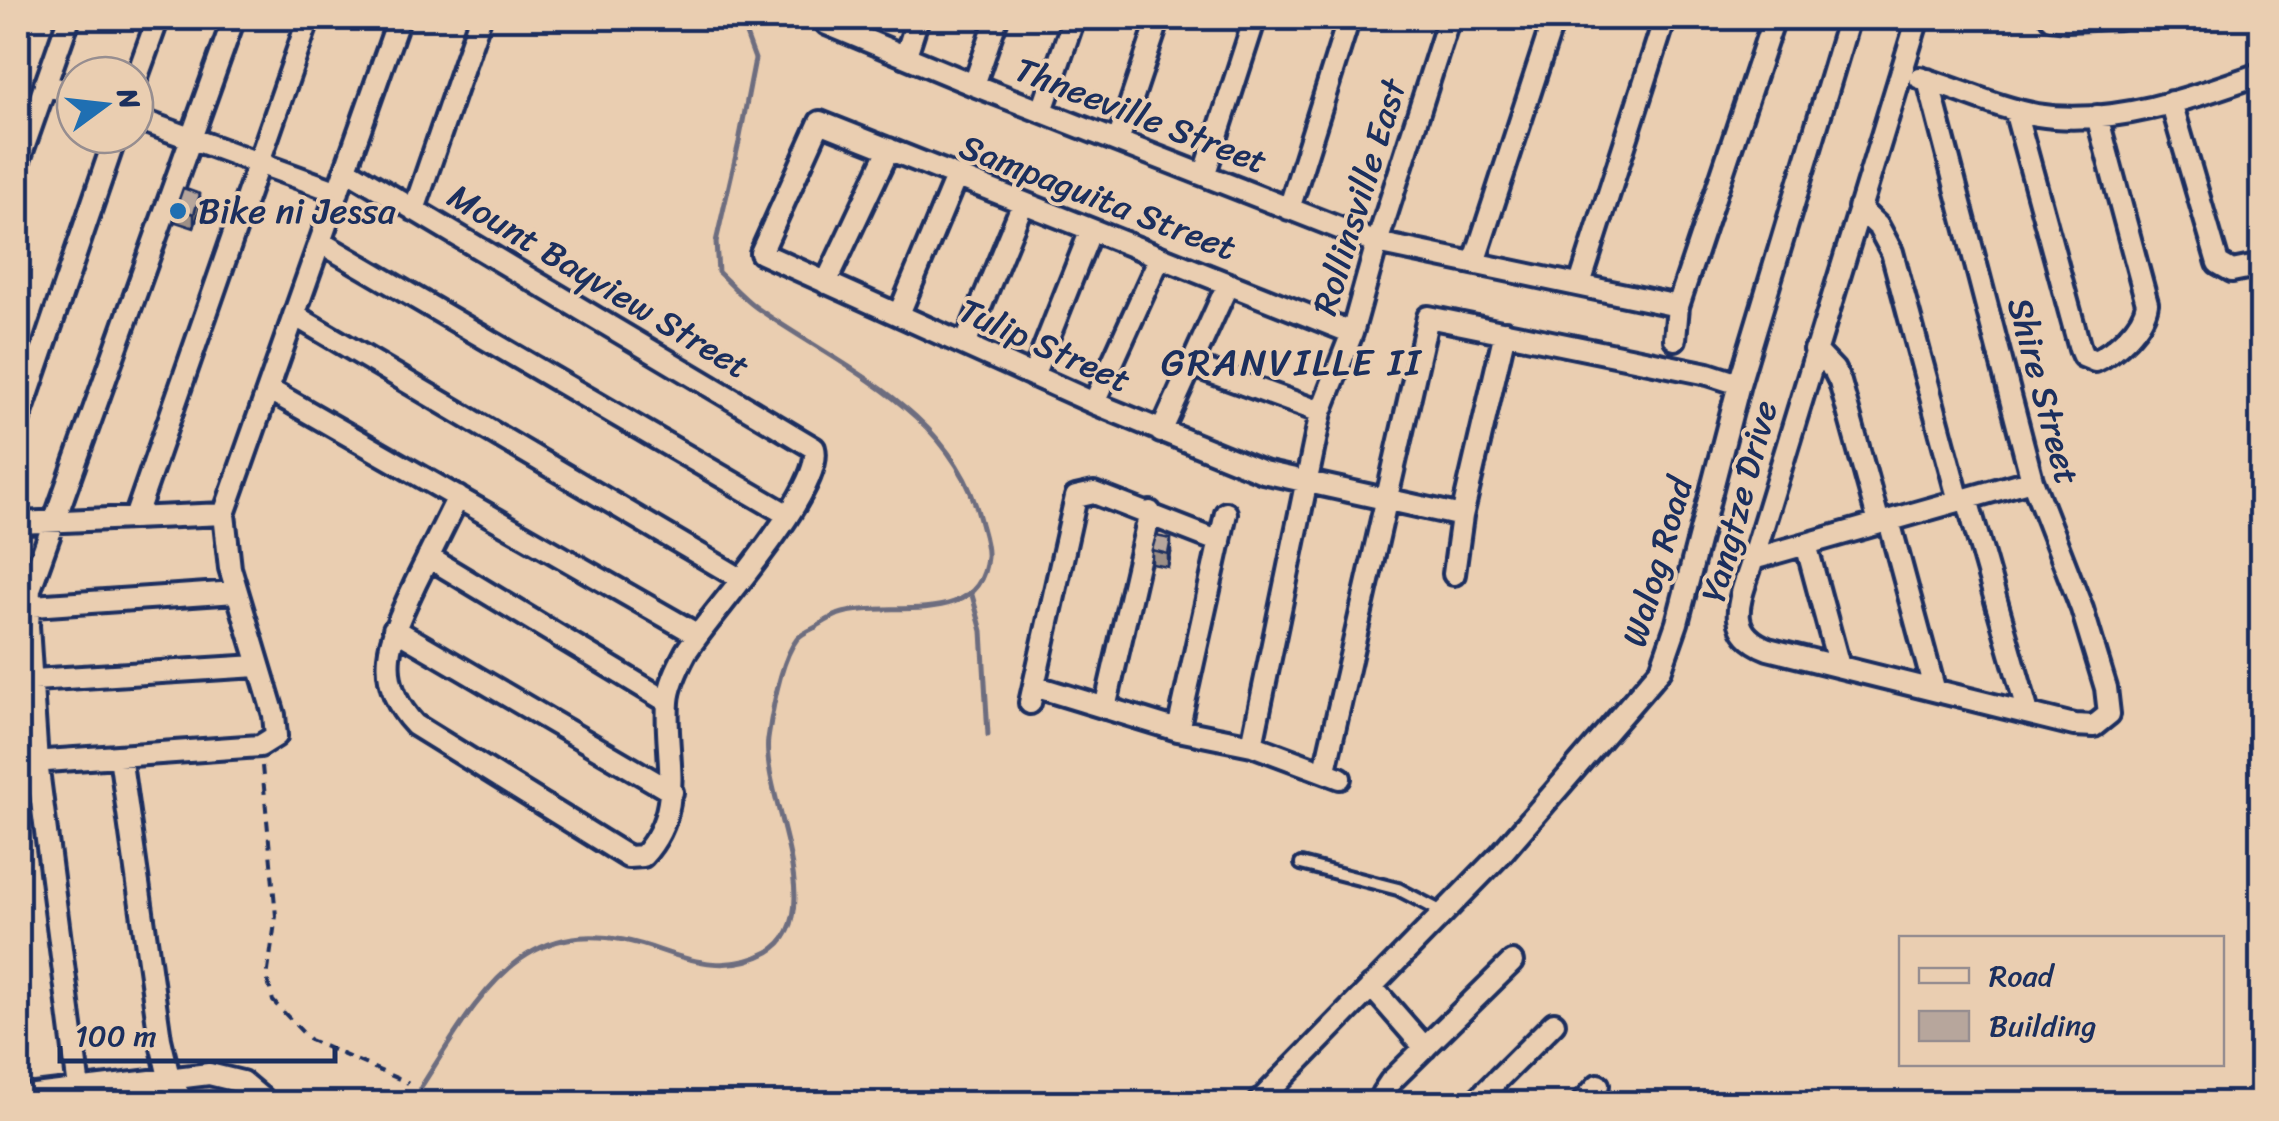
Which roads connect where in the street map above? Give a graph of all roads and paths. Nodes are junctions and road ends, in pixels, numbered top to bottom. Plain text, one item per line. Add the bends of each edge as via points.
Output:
1 (69, 18) edge
2 (158, 18) edge
3 (234, 18) edge
4 (309, 18) edge
5 (399, 18) edge
6 (480, 18) edge
7 (918, 18) edge
8 (997, 18) edge
9 (1074, 18) edge
10 (1159, 18) edge
11 (1254, 18) edge
12 (1349, 18) edge
13 (1449, 18) edge
14 (1554, 18) edge
15 (1666, 18) edge
16 (1774, 18) edge
17 (1849, 18) edge
18 (1918, 18) edge
19 (2051, 18) edge
20 (2119, 18) edge
21 (828, 21) edge
22 (145, 55) edge
23 (906, 56) junction
24 (1902, 72) junction
25 (2260, 78) edge
26 (1928, 80) junction
27 (45, 84) junction
28 (974, 85) junction
29 (55, 88) edge
30 (2171, 102) junction
31 (2015, 110) junction
32 (1042, 111) junction
33 (2097, 116) junction
34 (155, 125) edge
35 (190, 138) junction
36 (1118, 142) junction
37 (889, 150) junction
38 (109, 155) edge
39 (18, 162) edge
40 (258, 162) junction
41 (346, 169) junction
42 (1205, 174) junction
43 (956, 177) junction
44 (338, 192) junction
45 (1023, 203) junction
46 (1288, 208) junction
47 (1859, 208) junction
48 (414, 210) junction
49 (1091, 230) junction
50 (320, 242) junction
51 (1377, 243) junction
52 (761, 253) joint
53 (1160, 257) junction
54 (1474, 264) junction
55 (2262, 265) edge
56 (826, 283) junction
57 (1228, 284) junction
58 (1580, 284) junction
59 (1678, 306) junction
60 (294, 314) junction
61 (898, 314) junction
62 (1505, 332) junction
63 (1352, 333) junction
64 (1675, 339) dead end
65 (965, 344) junction
66 (1814, 350) junction
67 (1191, 365) junction
68 (1033, 376) junction
69 (1739, 384) junction
70 (268, 388) junction
71 (1094, 403) junction
72 (1321, 412) junction
73 (18, 422) edge
74 (1160, 432) junction
75 (2032, 480) junction
76 (1307, 483) junction
77 (458, 497) junction
78 (1386, 500) junction
79 (1963, 500) junction
80 (1150, 512) junction
81 (1226, 513) dead end
82 (224, 514) junction
83 (788, 516) junction
84 (1462, 516) junction
85 (135, 518) junction
86 (55, 521) junction
87 (1884, 522) junction
88 (18, 523) edge
89 (1220, 542) junction
90 (1806, 544) junction
91 (428, 558) junction
92 (1752, 558) junction
93 (1454, 574) dead end
94 (741, 580) junction
95 (236, 592) junction
96 (23, 606) edge
97 (394, 629) junction
98 (698, 635) junction
99 (258, 666) junction
100 (1838, 666) junction
101 (25, 680) edge
102 (1934, 688) junction
103 (668, 702) junction
104 (1105, 708) junction
105 (2028, 713) junction
106 (2109, 714) joint
107 (1178, 730) junction
108 (260, 746) junction
109 (1252, 746) junction
110 (120, 756) junction
111 (28, 762) edge
112 (672, 792) junction
113 (1301, 864) dead end
114 (1444, 913) junction
115 (1512, 962) dead end
116 (1371, 986) junction
117 (1554, 1023) dead end
118 (1425, 1048) junction
119 (169, 1077) junction
120 (408, 1083) dead end
121 (1598, 1085) dead end
122 (83, 1096) edge
123 (18, 1097) edge
124 (268, 1103) edge
125 (184, 1104) edge
126 (1257, 1104) edge
127 (1382, 1104) edge
128 (1473, 1104) edge
129 (1581, 1104) edge

1 - 27 street
2 - 22 street
3 - 35 street
4 - 40 street
5 - 41 street
6 - 48 street
7 - 23 street
8 - 28 street
9 - 32 street
10 - 36 street
11 - 42 street
12 - 46 street
13 - 51 street, Rollinsville East
14 - 54 street
15 - 58 street
16 - 59 street
17 - 69 street, Walog Road
18 - 24 street, Yangtze Drive
19 - 20 street
21 - 23 street, Thneeville Street
23 - 28 street, Thneeville Street
24 - 26 street
24 - 47 street, Yangtze Drive
25 - 30 street
26 - 31 street
26 - 75 street, Shire Street
27 - 29 street
27 - 39 street
28 - 32 street, Thneeville Street
30 - 33 street
30 - 55 street via 2214,254 2225,269
31 - 33 street
31 - 33 street via 2083,356 2095,361 2146,312
32 - 36 street, Thneeville Street
34 - 35 street
35 - 40 street
35 - 86 street
36 - 42 street, Thneeville Street
37 - 43 street, Sampaguita Street
37 - 52 street, Sampaguita Street via 820,122
37 - 56 street
38 - 73 street
40 - 44 street
40 - 85 street
41 - 44 street
41 - 48 street, Mount Bayview Street
42 - 46 street, Thneeville Street
43 - 45 street, Sampaguita Street
43 - 61 street
44 - 50 street
45 - 49 street, Sampaguita Street
45 - 65 street
46 - 51 street, Thneeville Street
47 - 66 street, Yangtze Drive
47 - 79 street via 1892,252
48 - 83 street, Mount Bayview Street via 810,444 814,463
49 - 53 street, Sampaguita Street
49 - 68 street
50 - 60 street
50 - 83 street
51 - 54 street, Thneeville Street
51 - 63 street, Rollinsville East
52 - 56 street, Tulip Street
53 - 57 street, Sampaguita Street
53 - 71 street
54 - 58 street, Thneeville Street
56 - 61 street, Tulip Street
57 - 63 street, Sampaguita Street
57 - 67 street
58 - 59 street, Thneeville Street
59 - 64 street
60 - 70 street
60 - 94 street
61 - 65 street, Tulip Street
62 - 69 street
62 - 78 street via 1428,317
62 - 84 street
63 - 72 street, Rollinsville East
65 - 68 street, Tulip Street
66 - 87 street via 1840,382
66 - 92 street, Yangtze Drive
67 - 72 street
67 - 74 street
68 - 71 street, Tulip Street
69 - 114 street, Walog Road via 1661,669
70 - 77 street
70 - 82 street
71 - 74 street, Tulip Street
72 - 76 street, Rollinsville East
74 - 76 street, Tulip Street
75 - 79 street
75 - 106 street, Shire Street via 2078,596
76 - 78 street, Tulip Street
76 - 109 street, Rollinsville East
77 - 91 street
77 - 98 street
78 - 84 street, Tulip Street
78 - 109 street via 1332,774
79 - 87 street
79 - 105 street
80 - 89 street
80 - 104 street
80 - 104 street via 1094,493 1072,503 1032,695
81 - 89 street
82 - 85 street
82 - 95 street
83 - 94 street
84 - 93 street
85 - 86 street
86 - 88 street
86 - 96 street
87 - 90 street
87 - 102 street
89 - 107 street
90 - 92 street
90 - 100 street
91 - 97 street
91 - 103 street
92 - 100 street, Yangtze Drive via 1739,609 1746,638
94 - 98 street
95 - 96 street
95 - 99 street
96 - 101 street
97 - 112 street
97 - 112 street via 390,684 414,725 628,856 647,852
98 - 103 street
99 - 101 street
99 - 108 street via 277,728
100 - 102 street, Yangtze Drive
101 - 111 street
102 - 105 street, Yangtze Drive
103 - 112 street
104 - 107 street
105 - 106 street, Yangtze Drive via 2085,727
107 - 109 street
108 - 110 street
108 - 120 path via 276,916 268,978 272,1001 310,1040
110 - 111 street
110 - 119 street
111 - 122 street
113 - 114 lane via 1398,890
114 - 116 street, Walog Road
115 - 118 street
116 - 118 street
116 - 126 street, Walog Road
117 - 128 street
118 - 127 street via 1390,1082
119 - 122 street
119 - 124 street via 226,1076
119 - 125 street
121 - 129 street
122 - 123 street

